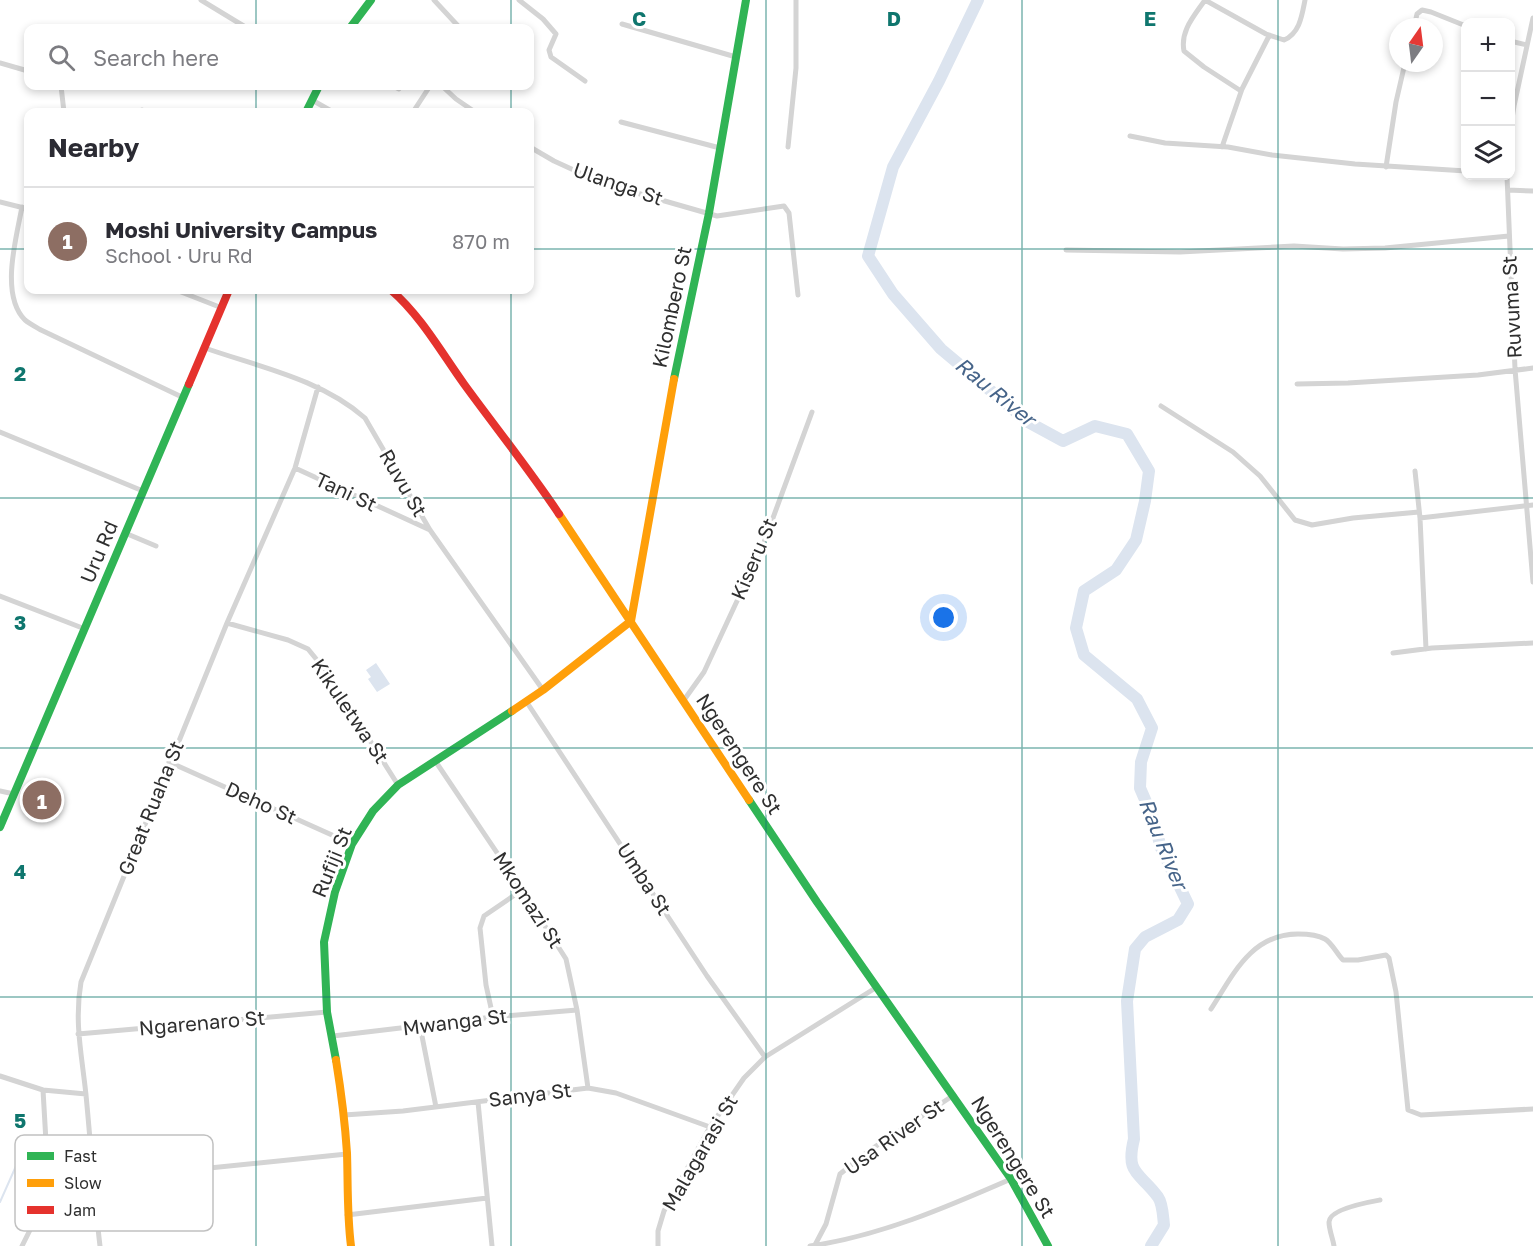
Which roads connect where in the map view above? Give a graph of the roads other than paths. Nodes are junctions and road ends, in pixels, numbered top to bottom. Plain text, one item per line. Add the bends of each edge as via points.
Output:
1 (201, 0) edge
2 (371, 0) edge
3 (434, 0) edge
4 (519, 0) edge
5 (746, 0) edge
6 (796, 0) edge
7 (1205, 0) edge
8 (1305, 0) edge
9 (1416, 18) edge
10 (1533, 18) edge
11 (240, 24) edge
12 (353, 24) edge
13 (456, 24) edge
14 (622, 24) dead end
15 (1461, 24) edge
16 (1269, 36) junction
17 (1515, 42) edge
18 (1527, 45) junction
19 (736, 57) junction
20 (0, 63) edge
21 (24, 70) edge
22 (1403, 72) edge
23 (585, 81) dead end
24 (61, 90) edge
25 (317, 90) edge
26 (427, 90) edge
27 (446, 90) edge
28 (1241, 91) junction
29 (312, 100) junction
30 (64, 108) edge
31 (308, 108) edge
32 (326, 108) edge
33 (416, 108) edge
34 (470, 108) edge
35 (621, 122) dead end
36 (1511, 126) edge
37 (1130, 136) dead end
38 (788, 147) dead end
39 (1222, 147) junction
40 (720, 148) junction
41 (534, 149) edge
42 (1386, 167) junction
43 (1461, 171) edge
44 (1507, 180) edge
45 (1508, 190) junction
46 (1533, 191) edge
47 (0, 202) edge
48 (22, 207) joint
49 (709, 213) junction
50 (1509, 236) junction
51 (1066, 250) dead end
52 (186, 294) edge
53 (228, 294) edge
54 (396, 294) edge
55 (798, 295) dead end
56 (222, 308) junction
57 (205, 348) junction
58 (1533, 368) edge
59 (1515, 369) junction
60 (1297, 384) dead end
61 (318, 387) junction
62 (184, 398) junction
63 (1161, 405) dead end
64 (812, 412) dead end
65 (0, 432) edge
66 (295, 468) junction
67 (1415, 471) dead end
68 (142, 491) junction
69 (1530, 505) edge
70 (1419, 515) junction
71 (430, 530) junction
72 (125, 533) junction
73 (156, 546) dead end
74 (1533, 582) edge
75 (0, 596) edge
76 (631, 621) junction
77 (227, 623) junction
78 (85, 629) junction
79 (1533, 643) edge
80 (1425, 649) junction
81 (1393, 653) dead end
82 (543, 690) junction
83 (684, 700) junction
84 (526, 701) junction
85 (170, 762) junction
86 (436, 762) junction
87 (398, 785) junction
88 (0, 791) edge
89 (14, 794) junction
90 (0, 827) edge
91 (352, 844) junction
92 (522, 890) junction
93 (877, 987) junction
94 (1210, 1009) dead end
95 (577, 1010) junction
96 (327, 1012) junction
97 (493, 1017) junction
98 (420, 1026) junction
99 (78, 1034) junction
100 (333, 1036) junction
101 (765, 1057) junction
102 (0, 1076) edge
103 (588, 1089) junction
104 (44, 1090) junction
105 (86, 1094) junction
106 (954, 1095) junction
107 (478, 1102) junction
108 (436, 1107) junction
109 (1533, 1109) edge
110 (344, 1115) junction
111 (710, 1127) junction
112 (46, 1135) edge
113 (89, 1135) edge
114 (347, 1154) junction
115 (213, 1168) edge
116 (1011, 1179) junction
117 (487, 1198) junction
118 (1380, 1200) dead end
119 (347, 1215) junction
120 (30, 1231) edge
121 (98, 1231) edge
122 (815, 1245) edge
123 (22, 1246) edge
124 (100, 1246) edge
125 (351, 1246) edge
126 (492, 1246) edge
127 (658, 1246) edge
128 (810, 1246) edge
129 (1048, 1246) edge
130 (1334, 1246) edge

1 - 11 street
2 - 12 street
3 - 13 street
4 - 23 street via 556,34 549,50 551,57
5 - 19 street, Kilombero St
6 - 38 street via 796,68
7 - 16 street
7 - 28 street via 1186,30 1184,51
8 - 16 street via 1293,35 1284,40
9 - 15 street via 1422,10
10 - 18 street
14 - 19 street
16 - 28 street
17 - 18 street
18 - 36 street
19 - 40 street, Kilombero St
20 - 21 street
22 - 42 street
24 - 30 street
25 - 29 street
26 - 33 street
27 - 34 street
28 - 39 street
29 - 31 street
29 - 32 street
35 - 40 street
37 - 39 street
39 - 42 street
40 - 49 street, Kilombero St
41 - 49 street, Ulanga St via 602,183
42 - 43 street
44 - 45 street, Ruvuma St
45 - 46 street
45 - 50 street, Ruvuma St
47 - 48 street
48 - 62 street via 9,281 10,294 24,319
49 - 55 street, Ulanga St via 724,216 785,207 789,213
49 - 76 street, Kilombero St via 665,420
50 - 51 street via 1385,248
50 - 59 street, Ruvuma St
52 - 56 street
53 - 56 street, Uru Rd
54 - 76 street, Ngerengere St via 531,472
56 - 57 street, Uru Rd
57 - 61 street, Ruvu St
57 - 62 street, Uru Rd
58 - 59 street
59 - 60 street via 1478,375
59 - 69 street, Ruvuma St
61 - 66 street, Great Ruaha St
61 - 71 street, Ruvu St via 364,418
62 - 68 street, Uru Rd
63 - 70 street via 1242,460 1295,520 1312,525 1353,518
64 - 83 street, Kiseru St via 763,545 704,672
65 - 68 street
66 - 71 street, Tani St
66 - 77 street, Great Ruaha St
67 - 70 street
68 - 72 street, Uru Rd
69 - 70 street
69 - 74 street, Ruvuma St
70 - 80 street
71 - 82 street, Ruvu St
72 - 73 street
72 - 78 street, Uru Rd
75 - 78 street
76 - 82 street, Rufiji St
76 - 83 street, Ngerengere St
77 - 85 street, Great Ruaha St
77 - 87 street, Kikuletwa St via 308,649 332,679
78 - 89 street, Uru Rd
79 - 80 street
80 - 81 street
82 - 84 street, Rufiji St
83 - 93 street, Ngerengere St
84 - 86 street, Rufiji St
84 - 101 street, Umba St via 707,976
85 - 91 street, Deho St
85 - 99 street, Great Ruaha St via 81,982
86 - 87 street, Rufiji St
86 - 92 street, Mkomazi St
87 - 91 street, Rufiji St via 373,811
88 - 89 street
89 - 90 street, Uru Rd
91 - 96 street, Rufiji St via 335,892 324,942
92 - 95 street, Mkomazi St via 566,959
92 - 97 street via 480,922
93 - 101 street, Malagarasi St
93 - 106 street, Ngerengere St
94 - 109 street via 1249,952 1276,938 1290,934 1327,939 1343,960 1386,955 1396,992 1408,1110 1421,1115
95 - 97 street, Mwanga St
95 - 103 street, Mkomazi St
96 - 99 street, Ngarenaro St
96 - 100 street, Rufiji St
97 - 98 street, Mwanga St
98 - 100 street, Mwanga St
98 - 108 street
99 - 105 street, Great Ruaha St
100 - 110 street, Rufiji St
101 - 111 street, Malagarasi St via 744,1078
102 - 104 street
103 - 107 street, Sanya St
103 - 111 street, Sanya St via 616,1093
104 - 105 street
104 - 112 street
105 - 113 street, Great Ruaha St
106 - 116 street, Ngerengere St
106 - 122 street, Usa River St via 840,1174 826,1224
107 - 108 street, Sanya St
107 - 117 street
108 - 110 street, Sanya St
110 - 114 street, Rufiji St
111 - 127 street, Malagarasi St via 664,1211
114 - 115 street
114 - 119 street, Rufiji St
116 - 122 street via 887,1228
116 - 129 street, Ngerengere St
117 - 119 street
117 - 126 street
118 - 130 street via 1330,1217
119 - 125 street, Rufiji St
120 - 123 street
121 - 124 street, Great Ruaha St
122 - 128 street

